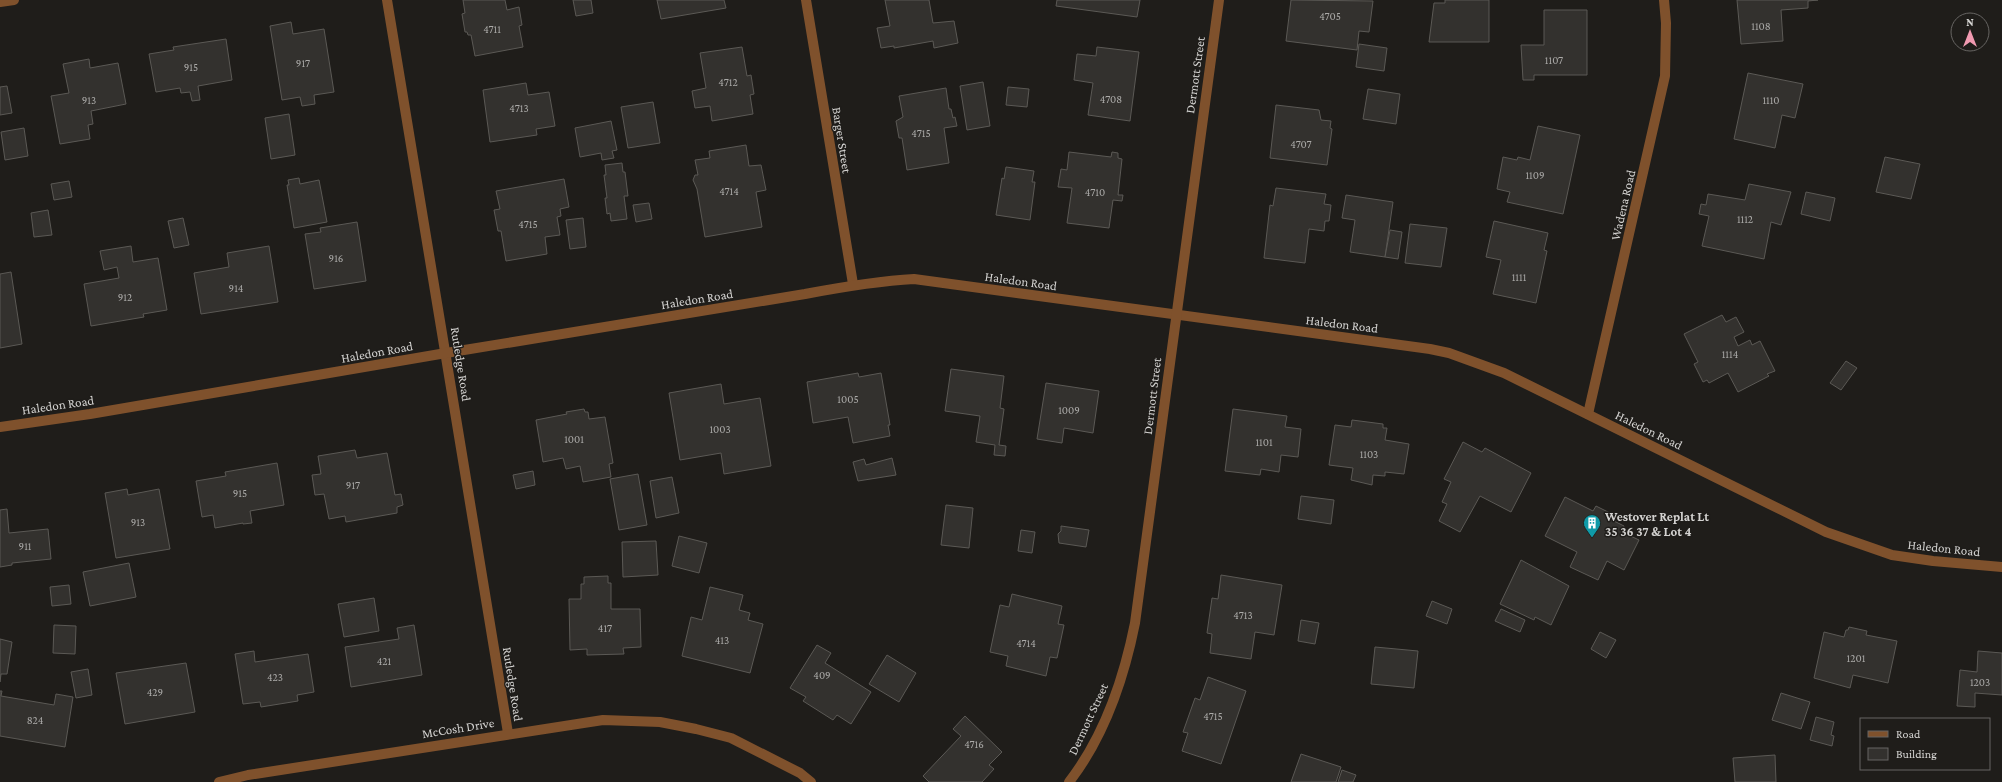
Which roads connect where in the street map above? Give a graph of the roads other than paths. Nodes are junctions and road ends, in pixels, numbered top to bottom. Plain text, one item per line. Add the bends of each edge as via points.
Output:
1 (14, 0) edge
2 (387, 0) edge
3 (806, 0) edge
4 (1219, 0) edge
5 (1664, 0) edge
6 (0, 2) edge
7 (853, 284) junction
8 (1176, 316) junction
9 (446, 353) junction
10 (1588, 414) junction
11 (0, 427) edge
12 (2002, 567) edge
13 (508, 733) junction
14 (218, 782) edge
15 (811, 782) edge
16 (1069, 782) edge

1 - 6 street
2 - 9 street, Rutledge Road
3 - 7 street, Barger Street
4 - 8 street, Dermott Street
5 - 10 street, Wadena Road via 1665,76
7 - 8 street, Haledon Road via 914,280
7 - 9 street, Haledon Road
8 - 10 street, Haledon Road via 1430,349 1504,373
8 - 16 street, Dermott Street via 1130,647 1113,702 1093,746
9 - 11 street, Haledon Road
9 - 13 street, Rutledge Road
10 - 12 street, Haledon Road via 1826,532 1867,548 1892,555 1934,561
13 - 14 street, McCosh Drive
13 - 15 street, McCosh Drive via 602,720 660,722 731,738 800,773

